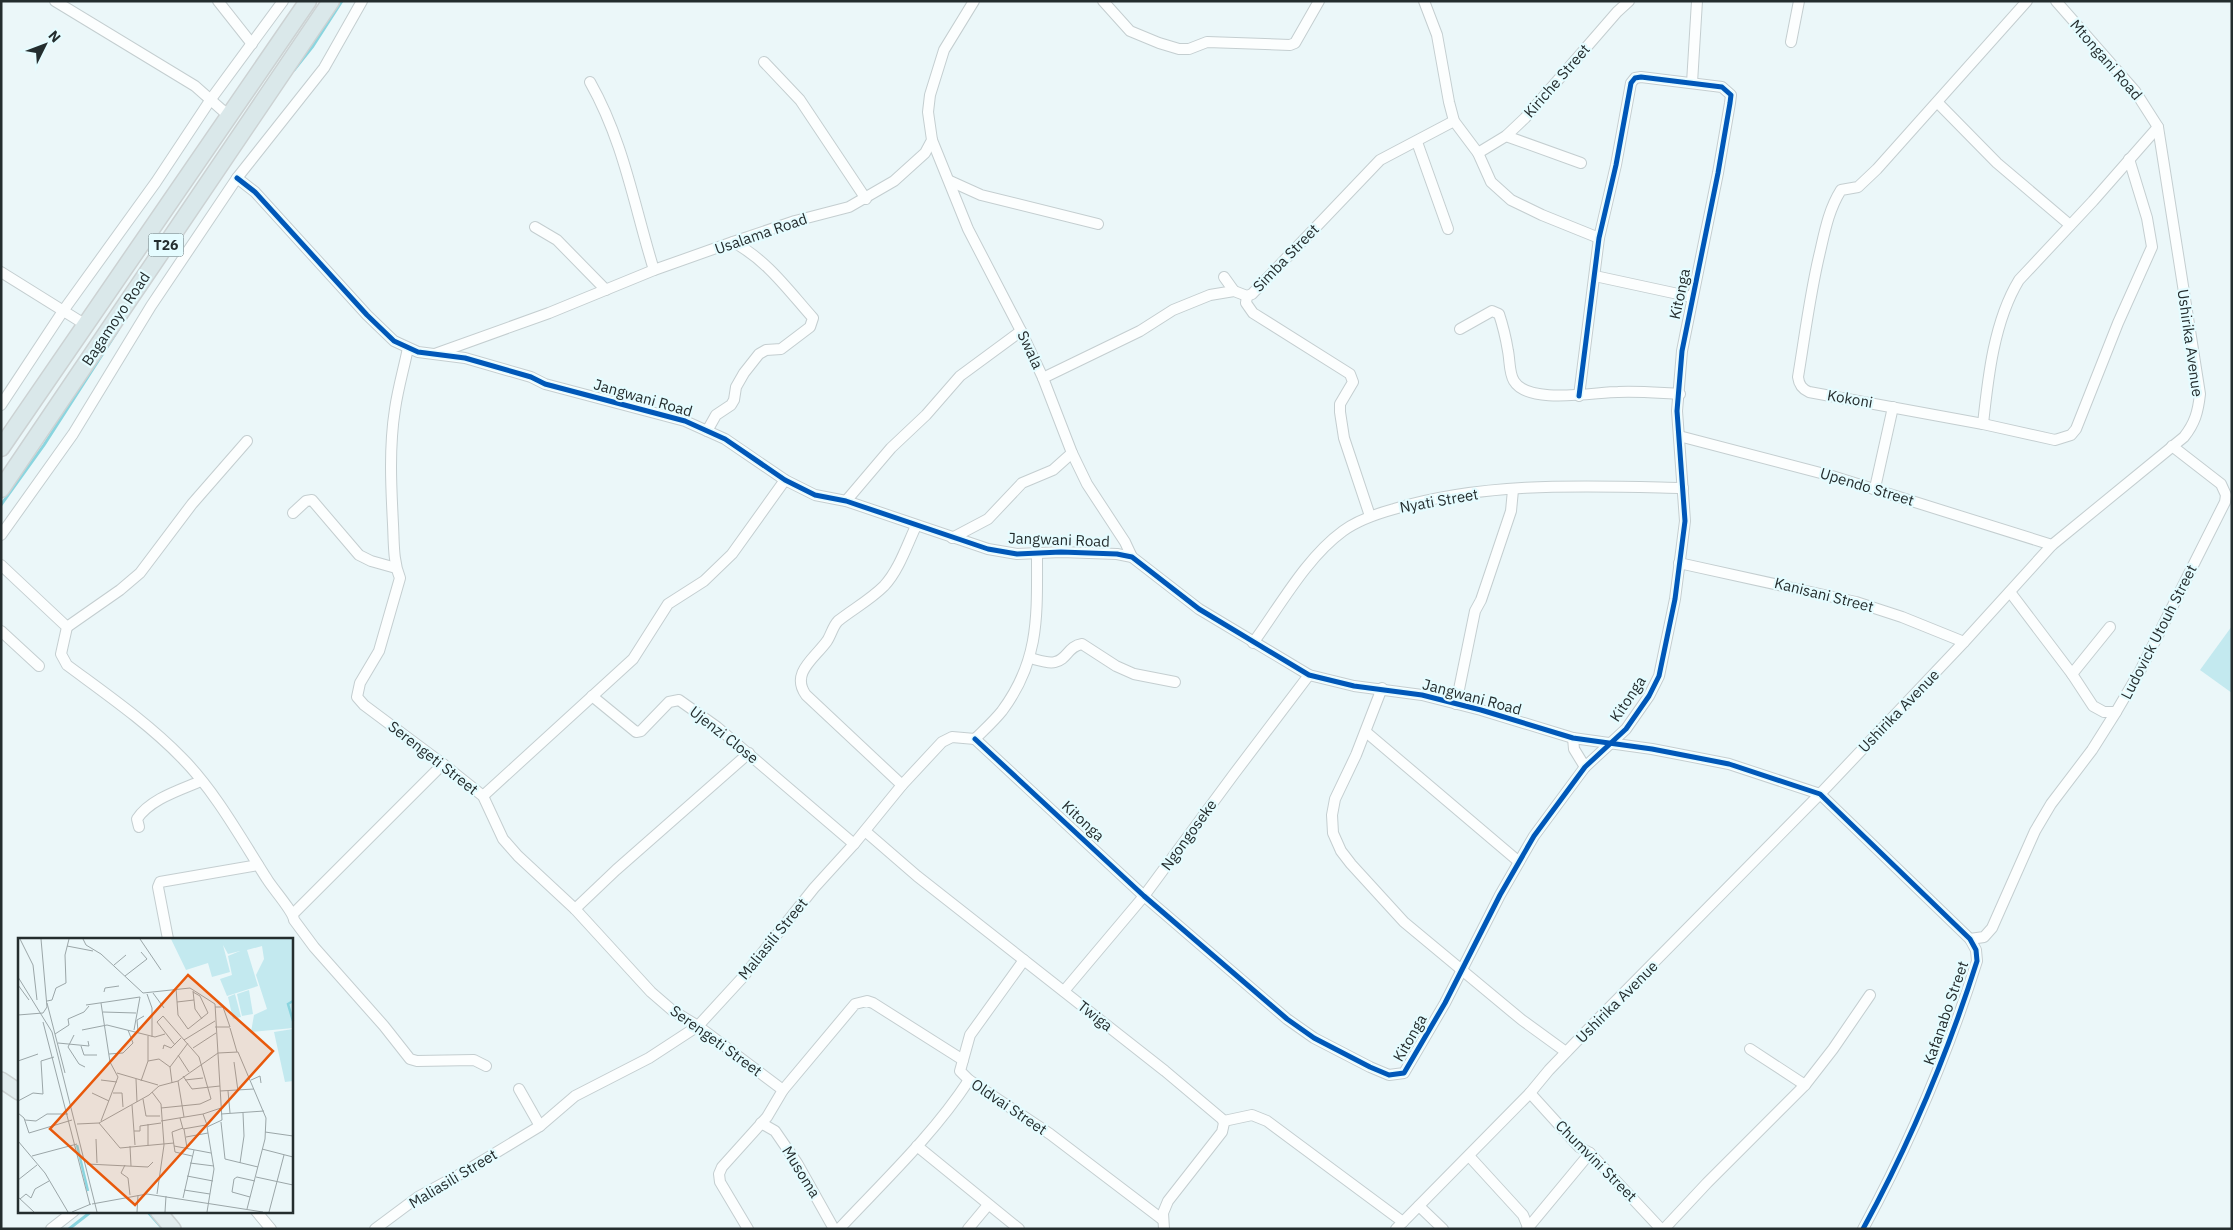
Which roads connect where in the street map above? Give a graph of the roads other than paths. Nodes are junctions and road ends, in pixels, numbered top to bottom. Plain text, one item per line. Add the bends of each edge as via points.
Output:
1 (54, 1) edge
2 (218, 1) edge
3 (283, 1) edge
4 (308, 1) edge
5 (331, 1) edge
6 (362, 1) edge
7 (974, 1) edge
8 (1103, 1) edge
9 (1319, 1) edge
10 (1424, 1) edge
11 (1629, 1) edge
12 (1697, 1) edge
13 (1799, 1) edge
14 (2027, 1) edge
15 (2056, 1) edge
16 (1791, 42) dead end
17 (252, 44) junction
18 (764, 62) dead end
19 (590, 82) dead end
20 (1692, 83) junction
21 (211, 99) junction
22 (1938, 103) junction
23 (230, 117) junction
24 (1454, 120) junction
25 (2155, 124) junction
26 (1506, 136) junction
27 (932, 140) junction
28 (1416, 142) junction
29 (1478, 153) junction
30 (2129, 159) junction
31 (1581, 162) dead end
32 (237, 178) junction
33 (950, 181) junction
34 (866, 198) junction
35 (1098, 224) dead end
36 (2070, 225) junction
37 (535, 227) dead end
38 (1448, 229) dead end
39 (1599, 238) junction
40 (733, 242) junction
41 (654, 270) junction
42 (1, 272) edge
43 (1595, 276) junction
44 (1224, 277) dead end
45 (606, 290) junction
46 (1234, 291) junction
47 (1247, 296) junction
48 (1692, 297) junction
49 (63, 310) junction
50 (86, 324) junction
51 (1460, 329) dead end
52 (1022, 331) junction
53 (408, 348) junction
54 (432, 355) junction
55 (1043, 378) junction
56 (1680, 394) junction
57 (1579, 396) junction
58 (1, 405) edge
59 (1893, 407) junction
60 (1983, 424) junction
61 (707, 431) junction
62 (1679, 436) junction
63 (247, 441) dead end
64 (2172, 446) junction
65 (1, 448) edge
66 (1072, 453) junction
67 (785, 480) junction
68 (1, 488) edge
69 (1684, 488) junction
70 (1876, 488) junction
71 (1513, 490) junction
72 (846, 501) junction
73 (293, 513) dead end
74 (1370, 516) junction
75 (916, 526) junction
76 (1, 535) edge
77 (952, 538) junction
78 (2052, 545) junction
79 (1037, 554) junction
80 (1132, 557) junction
81 (1679, 563) junction
82 (1, 565) edge
83 (396, 568) junction
84 (2010, 592) junction
85 (67, 627) junction
86 (2110, 627) dead end
87 (1, 631) edge
88 (1964, 642) junction
89 (1253, 643) junction
90 (1030, 658) junction
91 (39, 666) dead end
92 (2072, 674) junction
93 (1309, 675) junction
94 (1175, 682) dead end
95 (1382, 688) junction
96 (592, 696) junction
97 (1456, 704) junction
98 (2116, 712) junction
99 (1366, 732) junction
100 (1573, 738) junction
101 (976, 739) junction
102 (1610, 743) junction
103 (749, 753) junction
104 (443, 764) junction
105 (1585, 767) junction
106 (201, 781) junction
107 (902, 785) junction
108 (1820, 794) junction
109 (482, 796) junction
110 (138, 827) dead end
111 (865, 831) junction
112 (854, 844) junction
113 (1518, 861) junction
114 (258, 865) junction
115 (1144, 896) junction
116 (575, 909) junction
117 (293, 914) junction
118 (168, 938) edge
119 (1970, 939) junction
120 (1024, 960) junction
121 (1462, 971) junction
122 (1064, 991) junction
123 (1870, 995) dead end
124 (698, 1026) junction
125 (1750, 1049) dead end
126 (1566, 1052) junction
127 (964, 1060) junction
128 (486, 1066) dead end
129 (1, 1080) edge
130 (969, 1080) junction
131 (1805, 1085) junction
132 (519, 1089) dead end
133 (782, 1090) junction
134 (18, 1091) edge
135 (1530, 1093) junction
136 (761, 1123) junction
137 (1224, 1123) junction
138 (540, 1126) junction
139 (917, 1146) junction
140 (1590, 1153) junction
141 (1469, 1156) junction
142 (988, 1204) junction
143 (1420, 1206) junction
144 (73, 1212) edge
145 (159, 1212) edge
146 (257, 1212) edge
147 (1164, 1224) edge
148 (1399, 1225) edge
149 (1527, 1228) edge
150 (51, 1229) edge
151 (172, 1229) edge
152 (270, 1229) edge
153 (375, 1229) edge
154 (748, 1229) edge
155 (834, 1229) edge
156 (840, 1229) edge
157 (968, 1229) edge
158 (1019, 1229) edge
159 (1443, 1229) edge
160 (1662, 1229) edge
161 (1863, 1229) edge

1 - 21 street via 195,86
2 - 17 street
3 - 17 street
4 - 23 highway, Bagamoyo Road / T26
5 - 68 highway, Bagamoyo Road / T26
6 - 32 street via 324,68
7 - 27 street via 944,50 930,95 928,112
8 - 9 street via 1130,31 1179,49 1207,42 1290,45 1299,38
10 - 24 street via 1438,35
11 - 26 street, Kiriche Street
12 - 20 street
13 - 16 street
14 - 22 street, Kokoni
15 - 25 street, Mtongani Road via 2135,91
17 - 21 street
18 - 34 street via 800,100
19 - 41 street via 619,144
20 - 39 street, Kitonga via 1641,77 1631,83
20 - 48 street, Kitonga via 1722,87 1731,95
21 - 23 street
21 - 49 street via 156,182
22 - 36 street via 1997,163
22 - 59 street, Kokoni via 1866,180 1858,187 1842,190 1834,202 1809,299 1798,377 1804,390
23 - 50 highway, Bagamoyo Road / T26
24 - 28 street, Simba Street
24 - 29 street
25 - 30 street
25 - 64 street, Ushirika Avenue via 2200,394 2193,425
26 - 29 street, Kiriche Street
26 - 31 street
27 - 33 street, Swala
27 - 34 street, Usalama Road via 925,154 909,169
28 - 38 street
28 - 47 street, Simba Street via 1380,160
29 - 39 street via 1492,182 1511,200
30 - 36 street
30 - 60 street, Kokoni via 2152,247 2076,429 2071,435 2056,440
32 - 53 street, Jangwani Road via 276,215 367,315 394,341
32 - 76 street via 156,298 73,434
33 - 35 street via 981,195
33 - 52 street, Swala via 968,229
34 - 40 street, Usalama Road via 849,207
36 - 60 street via 2012,293 1995,349
37 - 45 street via 556,240
39 - 43 street, Kitonga
40 - 41 street, Usalama Road
40 - 61 street via 763,262 812,318 810,326 781,349 759,354 736,386 731,405 716,415
41 - 45 street, Usalama Road
42 - 49 street
43 - 48 street
43 - 57 street, Kitonga
44 - 46 street
45 - 54 street, Usalama Road
46 - 47 street, Simba Street
46 - 55 street, Simba Street via 1210,295 1172,310 1140,331
47 - 74 street via 1246,303 1252,313 1350,374 1353,382 1340,404 1340,412 1346,446
48 - 56 street, Kitonga via 1682,351
49 - 50 street
49 - 58 street
50 - 65 highway, Bagamoyo Road / T26
51 - 57 street via 1492,310 1499,314 1511,374 1517,386 1541,394
52 - 55 street, Swala
52 - 72 street via 960,376
53 - 54 street, Jangwani Road
53 - 83 street, Serengeti Street via 395,409 391,450
54 - 61 street, Jangwani Road via 485,363 545,384 685,421
55 - 66 street, Swala
56 - 57 street via 1617,392
56 - 62 street, Kitonga via 1677,411
59 - 60 street, Kokoni
59 - 70 street
61 - 67 street, Jangwani Road via 725,439
62 - 69 street, Kitonga
62 - 70 street, Upendo Street
63 - 85 street via 192,504 140,573
64 - 78 street, Ushirika Avenue
64 - 98 street, Ludovick Utouh Street via 2221,484 2225,502
66 - 77 street via 1053,470 1022,482 988,519
66 - 80 street, Swala
67 - 72 street, Jangwani Road via 815,495
67 - 96 street via 732,554 704,581 668,604 633,659
69 - 71 street, Nyati Street
69 - 81 street, Kitonga via 1685,521
70 - 78 street, Upendo Street
71 - 74 street, Nyati Street via 1449,496
71 - 97 street via 1511,511 1475,611
72 - 75 street, Jangwani Road
73 - 83 street via 306,501 312,500 360,555
74 - 89 street, Nyati Street via 1343,531 1314,558
75 - 77 street, Jangwani Road
75 - 107 street via 895,571 884,586 837,622 803,670 800,682 806,695
77 - 79 street, Jangwani Road via 988,549
78 - 84 street, Ushirika Avenue
79 - 80 street, Jangwani Road via 1117,554
79 - 90 street via 1036,622
80 - 89 street, Jangwani Road via 1199,609
81 - 88 street, Kanisani Street via 1856,602 1902,616
81 - 102 street, Kitonga via 1659,676 1637,714
82 - 85 street
83 - 104 street, Serengeti Street via 400,578 379,651 360,683 357,697
84 - 88 street, Ushirika Avenue
84 - 92 street, Ludovick Utouh Street
85 - 106 street via 61,654 67,664 151,730 183,758
86 - 92 street
87 - 91 street
88 - 108 street, Ushirika Avenue
89 - 93 street, Jangwani Road
90 - 94 street via 1054,663 1074,645 1082,644 1134,674
90 - 101 street via 1022,679 1001,712
92 - 98 street, Ludovick Utouh Street via 2093,706 2104,712
93 - 95 street, Jangwani Road via 1354,686
93 - 115 street, Ngongoseke
95 - 97 street, Jangwani Road
95 - 99 street
96 - 103 street, Ujenzi Close via 636,732 641,731 669,702 679,700
96 - 109 street
97 - 100 street, Jangwani Road
98 - 119 street via 2047,811 1988,934
99 - 113 street
99 - 121 street via 1335,799 1333,833 1351,864 1404,922
100 - 102 street, Jangwani Road
100 - 105 street via 1574,749
101 - 107 street, Maliasili Street via 952,737 942,742
101 - 115 street, Kitonga
102 - 105 street, Kitonga
102 - 108 street, Jangwani Road via 1729,764
103 - 112 street, Ujenzi Close
103 - 116 street
104 - 109 street, Serengeti Street
104 - 117 street
105 - 113 street, Kitonga
106 - 110 street via 143,811 137,820
106 - 114 street
107 - 111 street, Maliasili Street
108 - 119 street
108 - 126 street, Ushirika Avenue
109 - 116 street, Serengeti Street via 503,839
111 - 112 street, Maliasili Street
111 - 120 street, Twiga
112 - 124 street, Maliasili Street
113 - 121 street, Kitonga
114 - 117 street via 276,895
114 - 118 street via 160,882 158,887
115 - 121 street, Kitonga via 1287,1019 1314,1038 1389,1075 1404,1073 1408,1068
115 - 122 street, Ngongoseke
116 - 124 street, Serengeti Street via 651,992
117 - 128 street via 314,946 410,1059 474,1060
119 - 161 street, Kafanabo Street via 1977,961 1945,1058 1914,1130
120 - 122 street, Twiga
120 - 127 street, Oldvai Street via 970,1035
121 - 126 street
122 - 137 street, Twiga via 1219,1115
123 - 131 street
124 - 133 street, Serengeti Street
124 - 138 street, Maliasili Street via 649,1058 575,1096
125 - 131 street
126 - 135 street, Ushirika Avenue
127 - 130 street, Oldvai Street via 960,1071
127 - 133 street via 873,1003 861,1002 845,1014
129 - 134 main road
130 - 139 street via 952,1106
130 - 147 street, Oldvai Street via 1050,1134
131 - 160 street
132 - 138 street
133 - 136 street
135 - 140 street, Chumvini Street via 1579,1147
135 - 141 street, Ushirika Avenue
136 - 154 street via 719,1174 720,1182
136 - 155 street, Musoma via 781,1139
137 - 147 street via 1222,1132 1168,1201 1162,1213
137 - 148 street via 1252,1115 1267,1121
138 - 153 street, Maliasili Street via 418,1197
139 - 142 street
139 - 156 street
140 - 149 street
140 - 160 street, Chumvini Street
141 - 143 street, Ushirika Avenue
141 - 149 street via 1523,1215
142 - 157 street
142 - 158 street
143 - 148 street, Ushirika Avenue
143 - 159 street
144 - 150 street
145 - 151 main road
146 - 152 street

